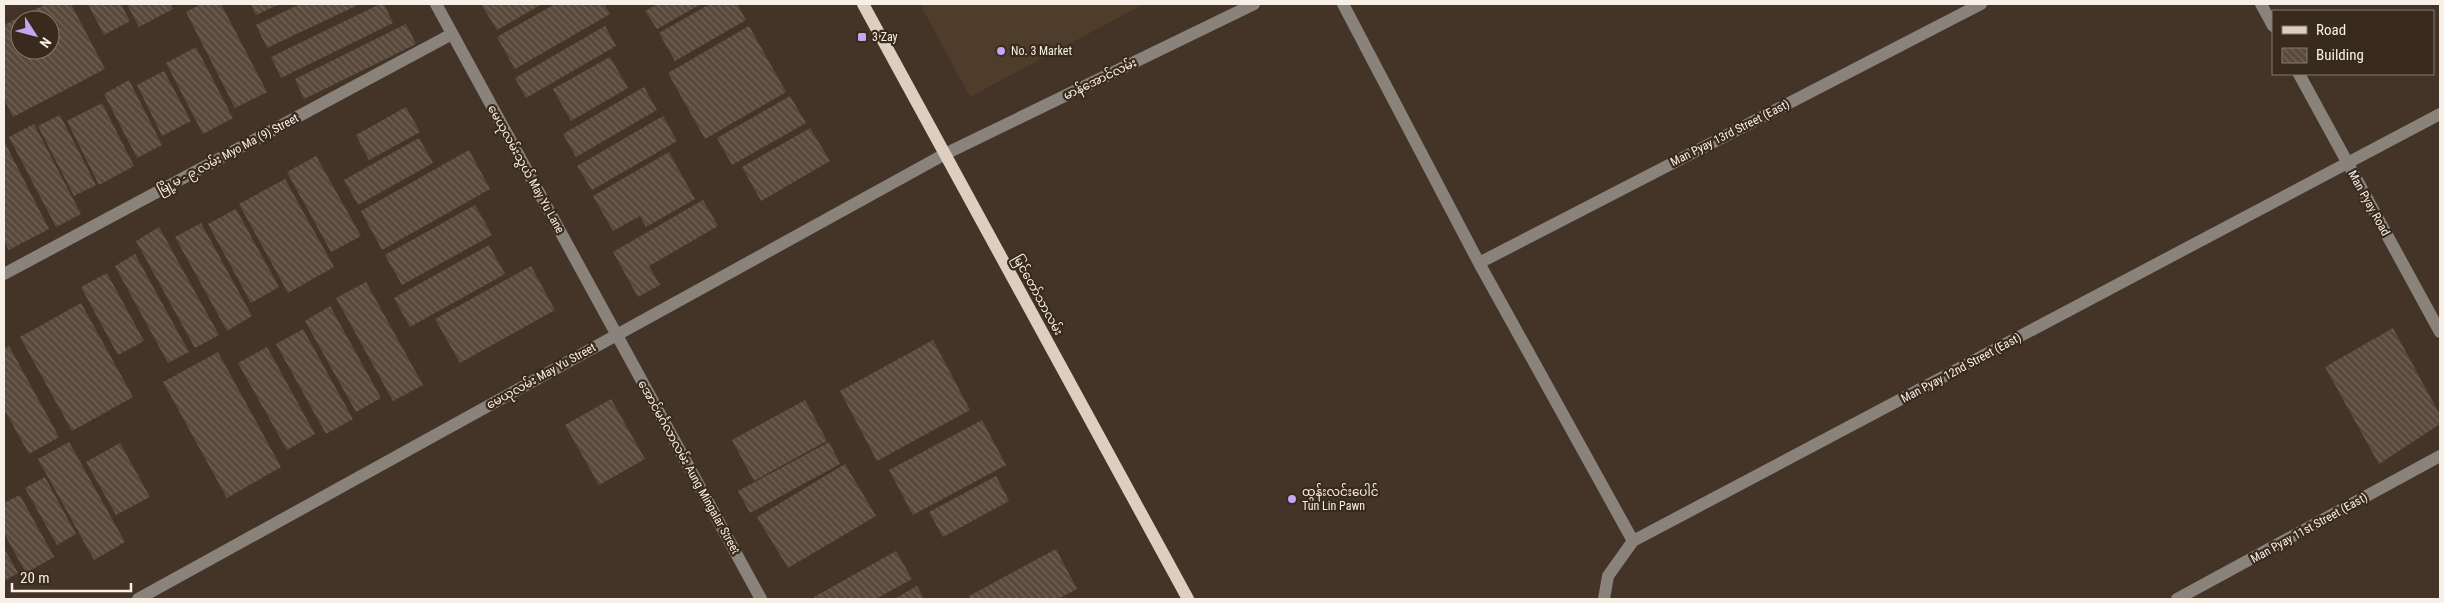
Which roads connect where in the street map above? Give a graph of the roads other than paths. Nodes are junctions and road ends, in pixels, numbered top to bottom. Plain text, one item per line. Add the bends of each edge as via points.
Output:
1 (436, 4) edge
2 (863, 4) edge
3 (1254, 4) edge
4 (1343, 4) edge
5 (1981, 4) edge
6 (2261, 4) edge
7 (2272, 24) edge
8 (452, 34) junction
9 (2300, 75) edge
10 (2440, 114) edge
11 (945, 154) junction
12 (2348, 164) junction
13 (1479, 263) junction
14 (4, 274) edge
15 (2440, 332) edge
16 (616, 335) junction
17 (2440, 456) edge
18 (1633, 541) junction
19 (138, 599) edge
20 (761, 599) edge
21 (1188, 599) edge
22 (1604, 599) edge
23 (2177, 599) edge

1 - 8 street, မေယုလမ်းသွယ် May Yu Lane
2 - 11 main road, မြင်တော်သာလမ်း
3 - 11 street, မာန်အောင်လမ်း
4 - 13 street
5 - 13 street, Man Pyay 13rd Street (East)
6 - 7 street
8 - 14 street, မြို့မ - ၉ လမ်း Myo Ma (9) Street
8 - 16 street, မေယုလမ်းသွယ် May Yu Lane
9 - 12 street, Man Pyay Road
10 - 12 street, Man Pyay 12nd Street (East)
11 - 16 street, မေယုလမ်း May Yu Street
11 - 21 main road, မြင်တော်သာလမ်း
12 - 15 street, Man Pyay Road
12 - 18 street, Man Pyay 12nd Street (East)
13 - 18 street
16 - 19 street, မေယုလမ်း May Yu Street
16 - 20 street, အောင်မင်္ဂလာလမ်း Aung Mingalar Street
17 - 23 street, Man Pyay 11st Street (East)
18 - 22 street, Man Pyay 12nd Street (East) via 1608,576

